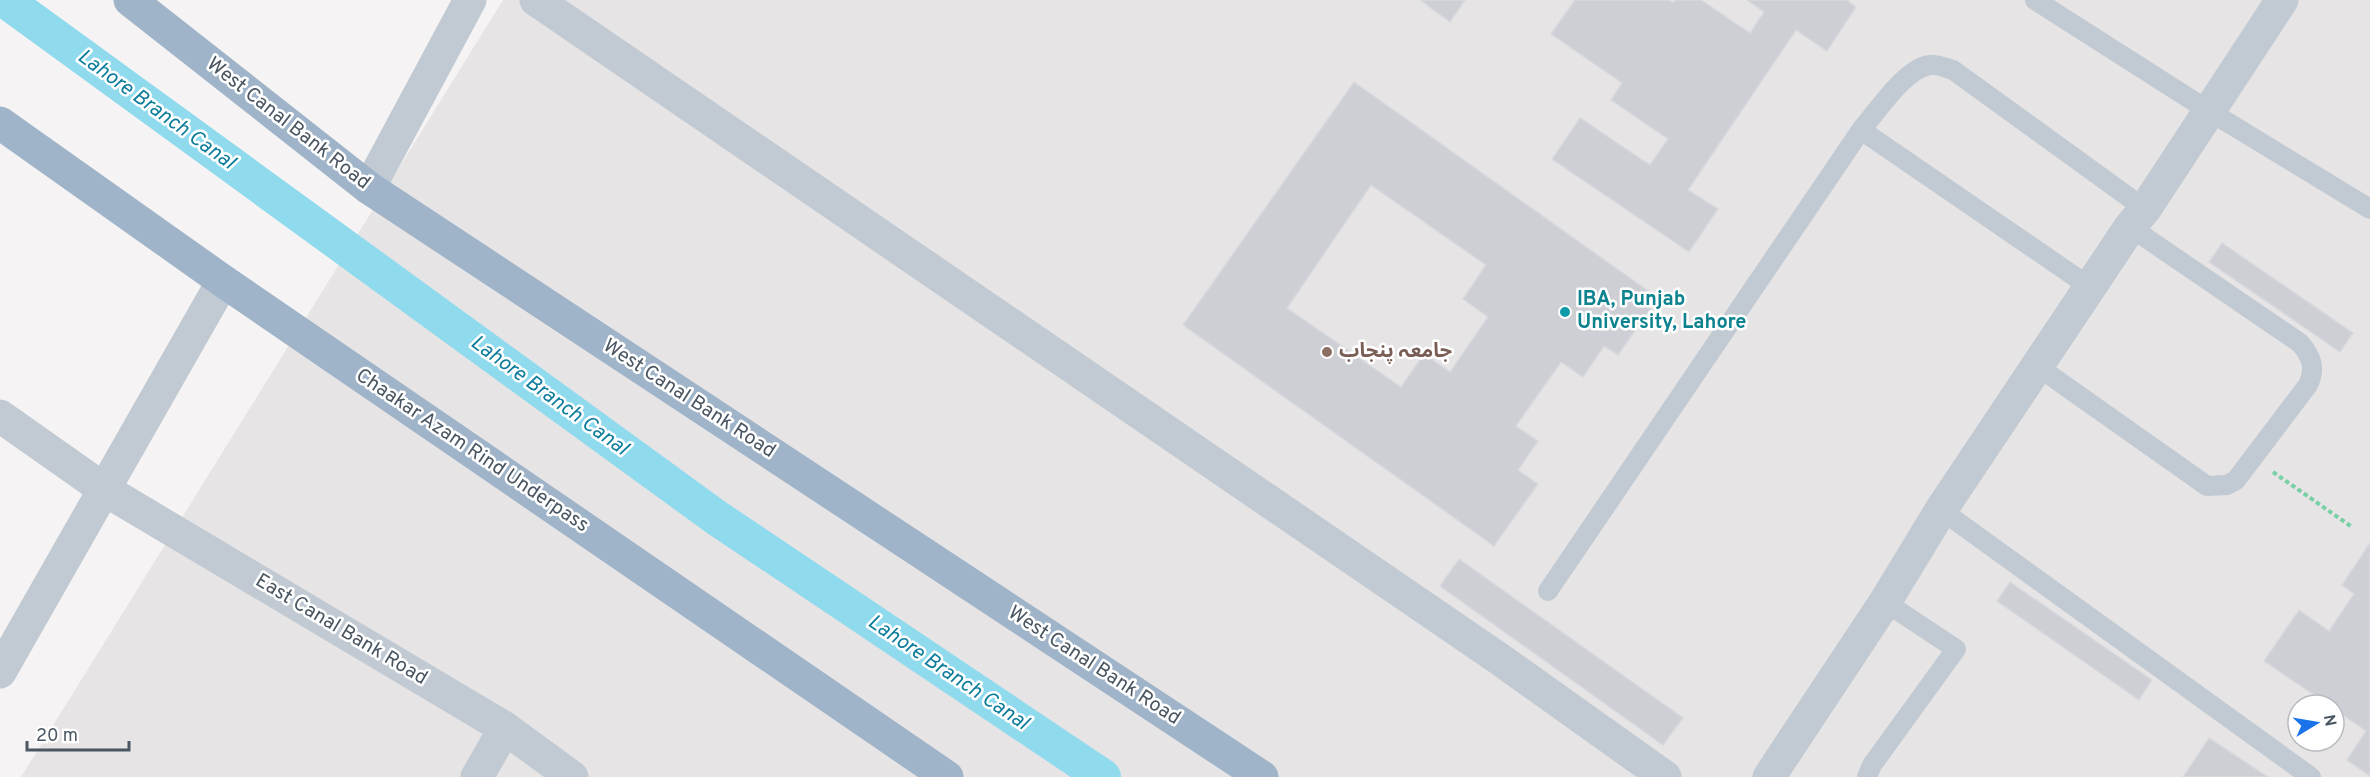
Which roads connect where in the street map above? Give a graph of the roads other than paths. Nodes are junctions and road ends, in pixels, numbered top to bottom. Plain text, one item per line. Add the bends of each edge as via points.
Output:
1 (130, 0) edge
2 (470, 0) edge
3 (536, 0) edge
4 (2035, 0) edge
5 (2282, 0) edge
6 (2209, 111) junction
7 (0, 123) edge
8 (1861, 130) junction
9 (369, 188) junction
10 (2370, 209) edge
11 (2138, 218) junction
12 (224, 281) junction
13 (2090, 286) junction
14 (2037, 366) junction
15 (0, 416) edge
16 (105, 490) junction
17 (1941, 510) junction
18 (1548, 591) dead end
19 (1885, 602) junction
20 (0, 672) edge
21 (505, 728) junction
22 (477, 777) edge
23 (572, 777) edge
24 (946, 777) edge
25 (1262, 777) edge
26 (1665, 777) edge
27 (1768, 777) edge
28 (1867, 777) edge
29 (2311, 777) edge

1 - 9 highway, West Canal Bank Road
2 - 9 street
3 - 26 street via 1498,658
4 - 6 lane
5 - 6 street
6 - 10 lane
6 - 11 street
7 - 12 highway, Chaakar Azam Rind Underpass
8 - 11 lane via 1909,74 1940,66 1953,70
8 - 13 lane
8 - 18 lane
9 - 25 highway, West Canal Bank Road
11 - 13 street
11 - 14 lane via 2300,343 2312,363 2313,375 2308,386 2236,480 2227,485 2207,486
12 - 16 street
12 - 24 highway, Chaakar Azam Rind Underpass
13 - 14 street
14 - 17 street
15 - 16 street, East Canal Bank Road
16 - 20 street
16 - 21 street, East Canal Bank Road
17 - 19 street
17 - 29 lane
19 - 27 street
19 - 28 lane via 1956,650
21 - 22 street
21 - 23 street, East Canal Bank Road

